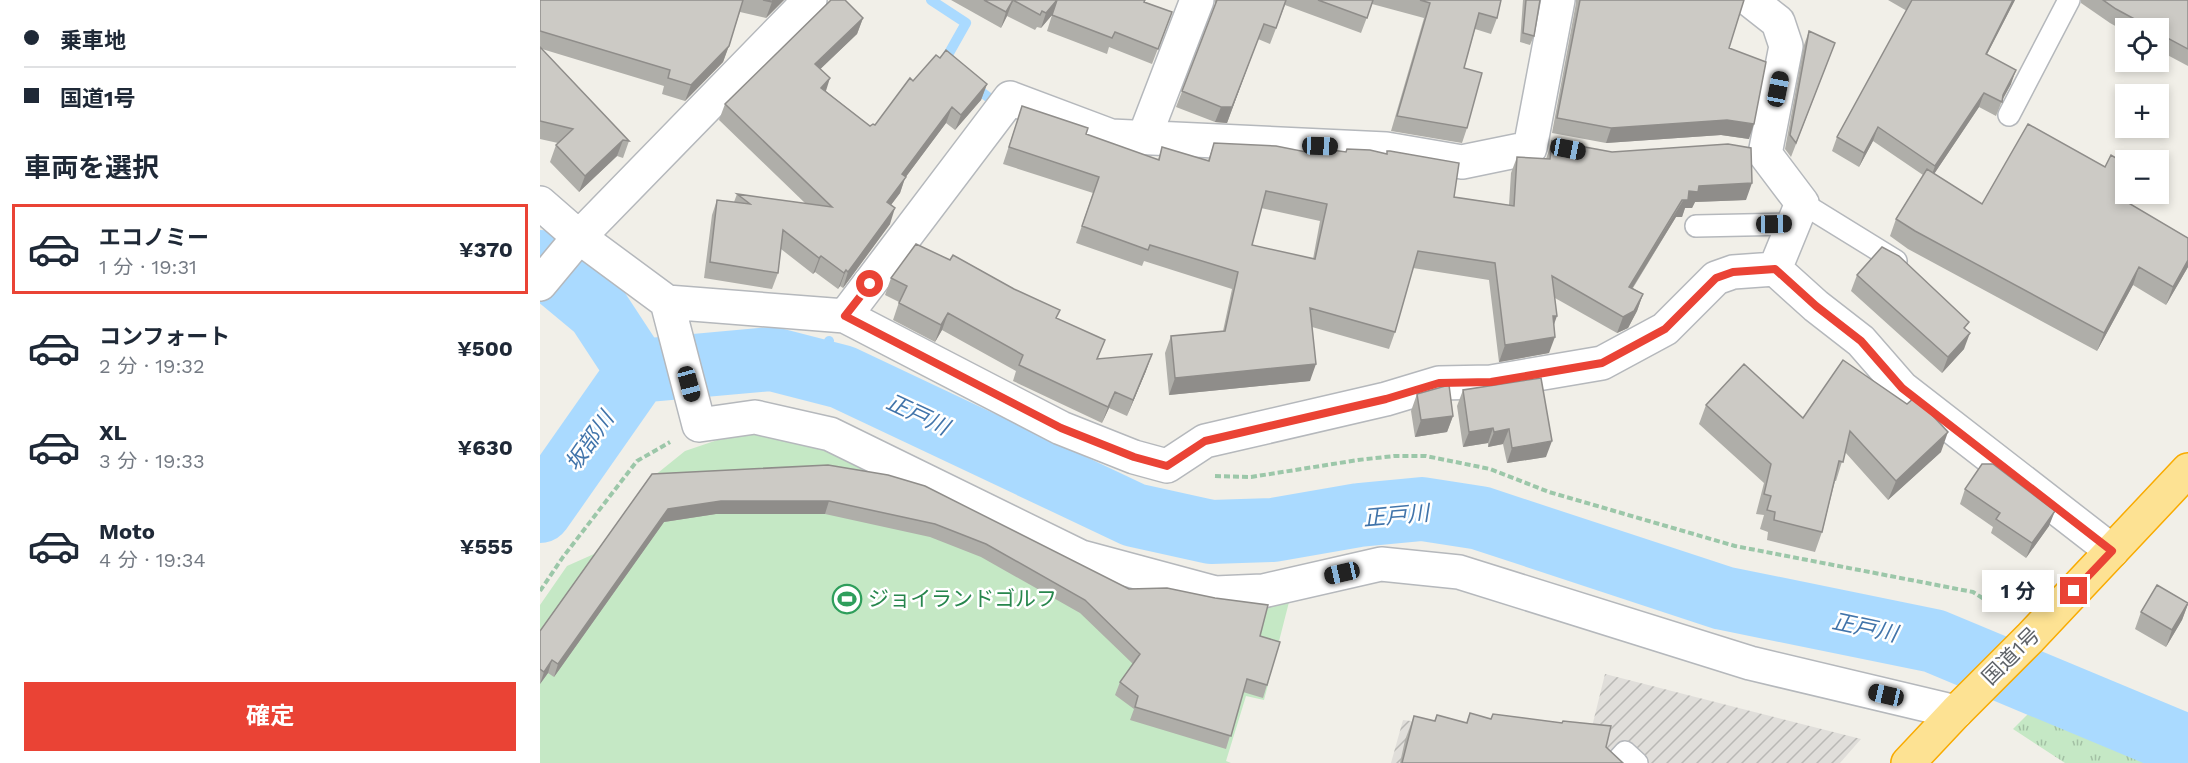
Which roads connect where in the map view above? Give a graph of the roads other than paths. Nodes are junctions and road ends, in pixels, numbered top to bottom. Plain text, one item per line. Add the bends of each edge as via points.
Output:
1 (810, 0) edge
2 (1197, 0) edge
3 (1558, 0) edge
4 (1750, 0) edge
5 (2069, 0) edge
6 (2009, 115) dead end
7 (1144, 138) junction
8 (540, 203) edge
9 (1798, 214) junction
10 (1696, 226) dead end
11 (576, 242) junction
12 (1896, 261) edge
13 (1775, 269) junction
14 (540, 284) edge
15 (667, 302) junction
16 (845, 316) junction
17 (2188, 470) edge
18 (2112, 551) junction
19 (1962, 706) junction
20 (1615, 763) edge
21 (1637, 763) edge
22 (1908, 763) edge

1 - 11 street
2 - 7 street
3 - 7 street via 1542,144 1462,162 1386,149
4 - 9 street via 1778,22 1786,46 1754,153
5 - 6 lane
7 - 16 street via 1111,136 1010,98
8 - 11 street
9 - 10 lane
9 - 12 lane
9 - 13 street
11 - 14 street
11 - 15 street
13 - 16 street via 1733,272 1716,278 1665,329 1602,363 1491,382 1439,383 1205,441 1167,466 1061,428
13 - 18 street via 1861,341 1902,388
15 - 16 street
15 - 19 street via 699,425 755,417 830,434 1081,557 1215,593 1263,591 1381,564 1459,572 1750,663
17 - 18 highway, 国道1号
18 - 19 highway, 国道1号
19 - 22 highway, 国道1号
20 - 21 lane via 1625,752

